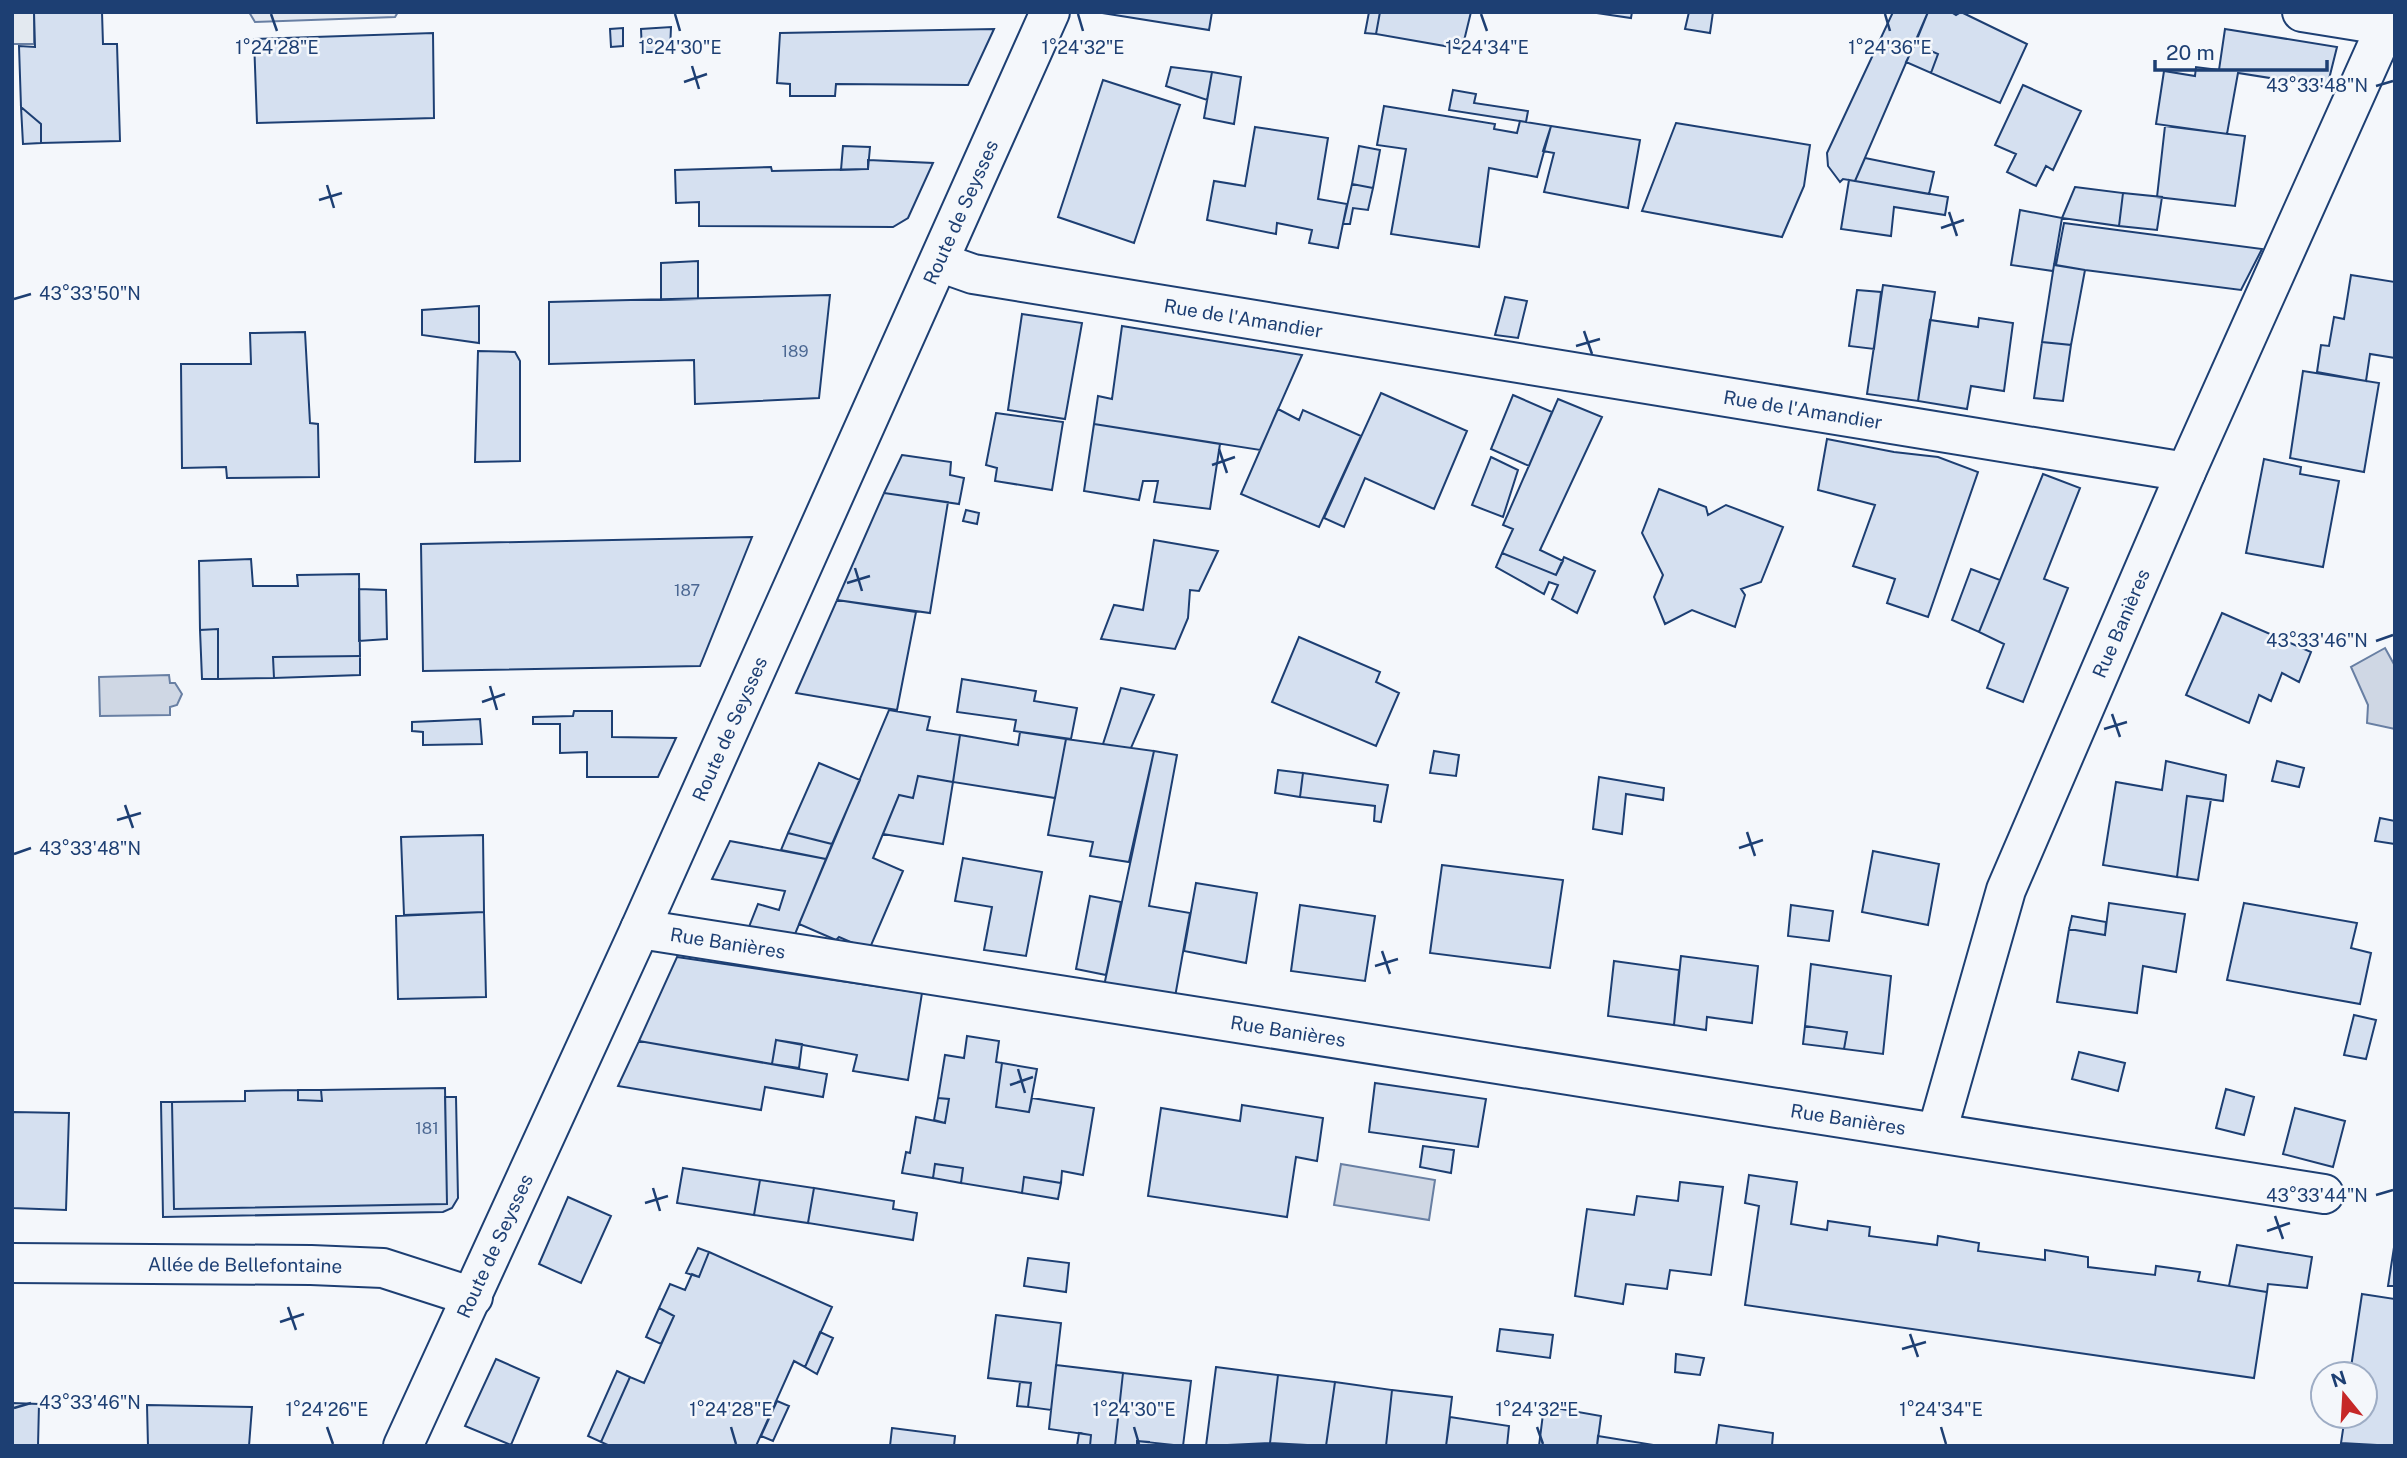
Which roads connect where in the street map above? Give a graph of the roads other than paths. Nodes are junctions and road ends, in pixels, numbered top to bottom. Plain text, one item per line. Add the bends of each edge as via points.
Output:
1 (1051, 12) edge
2 (2302, 12) edge
3 (2390, 26) edge
4 (939, 262) junction
5 (2186, 472) junction
6 (640, 929) junction
7 (1937, 1132) junction
8 (2325, 1194) dead end
9 (12, 1263) edge
10 (473, 1297) junction
11 (403, 1446) edge

1 - 4 street, Route de Seysses
2 - 3 street
3 - 5 street
4 - 5 street, Rue de l'Amandier via 973,274
4 - 6 street, Route de Seysses
5 - 7 street, Rue Banières via 2007,890
6 - 7 street, Rue Banières
6 - 10 street, Route de Seysses
7 - 8 street, Rue Banières
9 - 10 street, Allée de Bellefontaine via 383,1268
10 - 11 street, Route de Seysses

